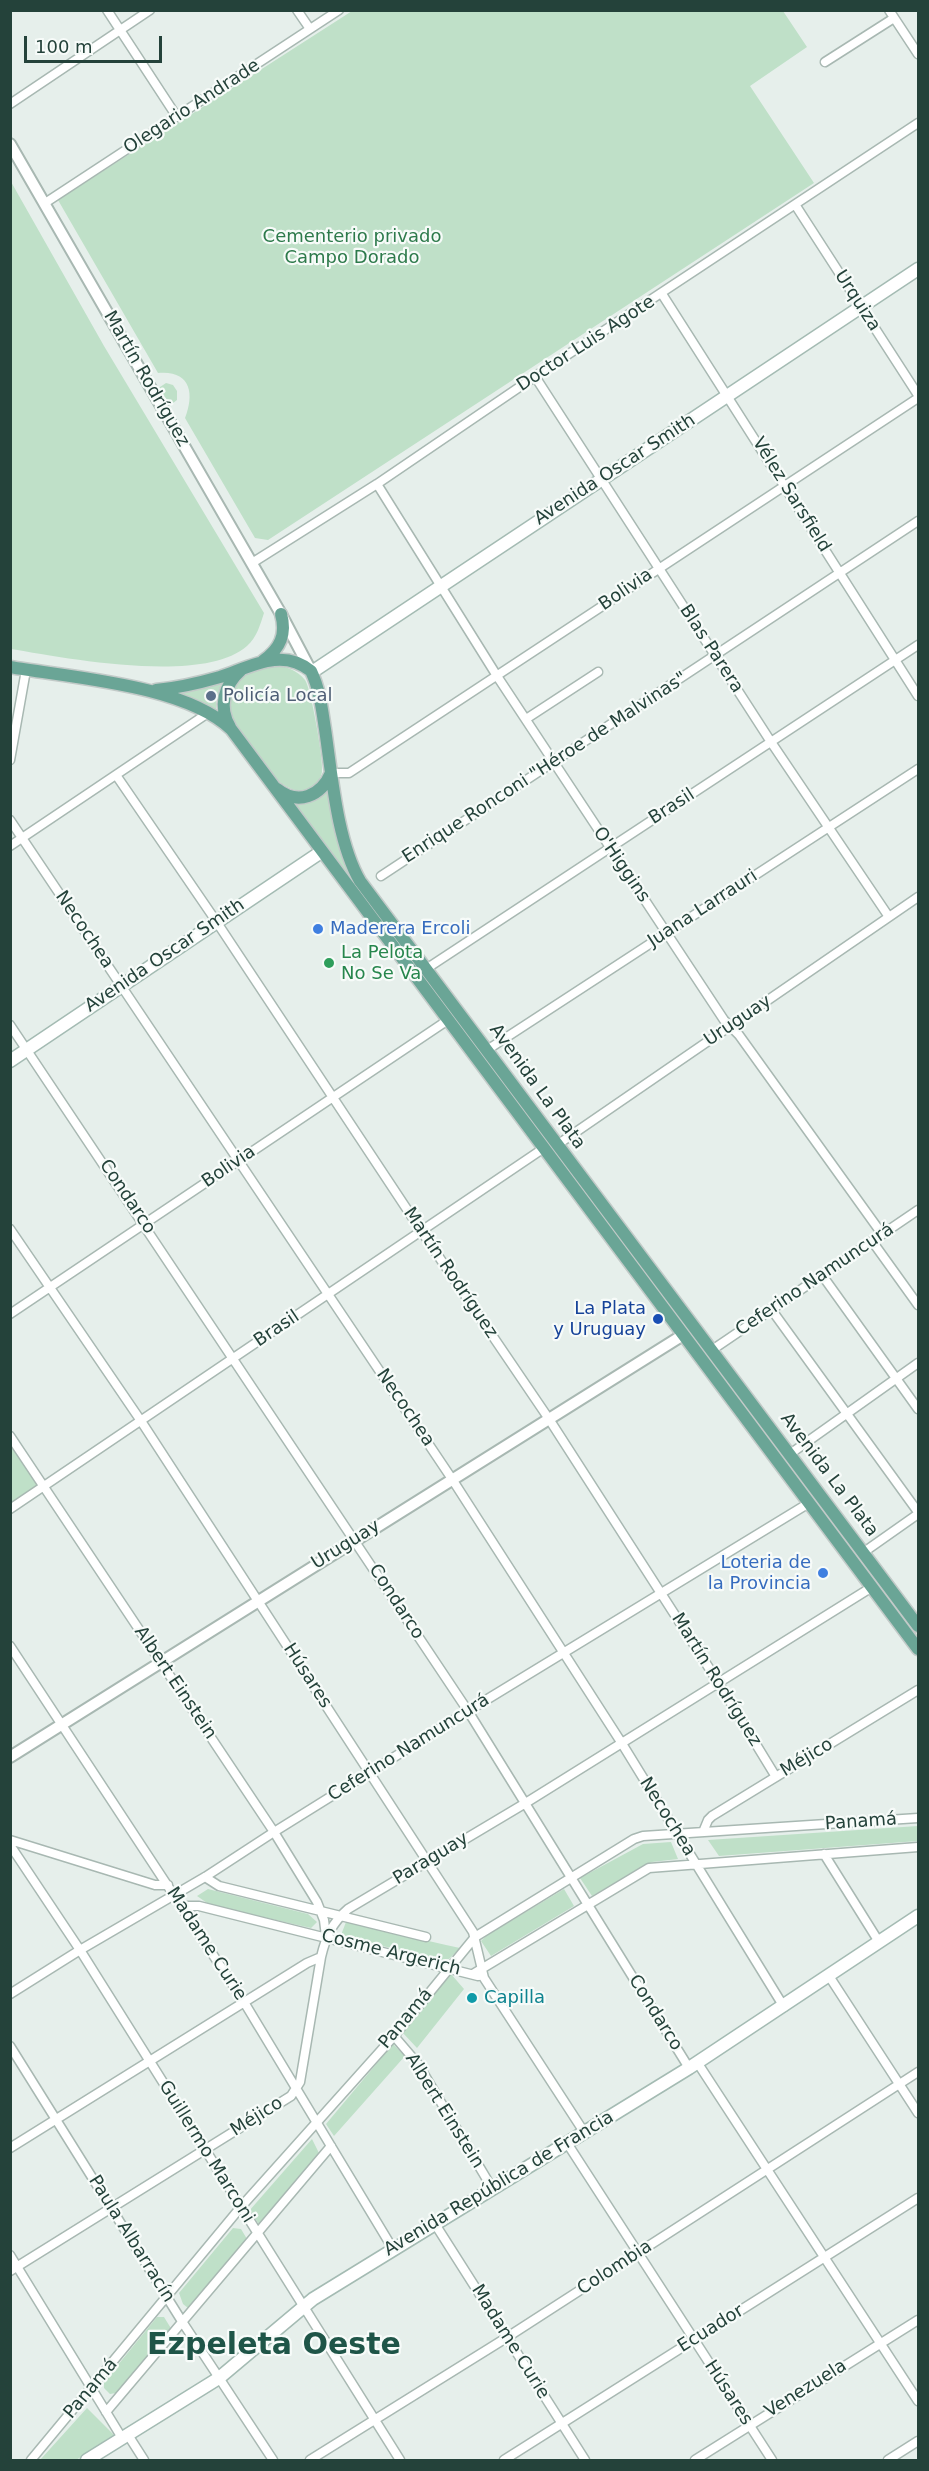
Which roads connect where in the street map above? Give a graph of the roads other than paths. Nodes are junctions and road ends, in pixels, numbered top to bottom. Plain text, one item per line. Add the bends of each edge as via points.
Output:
1 (107, 10) edge
2 (150, 10) edge
3 (297, 10) edge
4 (339, 10) edge
5 (892, 14) edge
6 (310, 29) junction
7 (120, 30) junction
8 (918, 54) edge
9 (825, 62) dead end
10 (10, 104) edge
11 (177, 117) junction
12 (918, 123) edge
13 (10, 144) edge
14 (45, 203) junction
15 (796, 206) junction
16 (918, 269) edge
17 (662, 294) junction
18 (861, 308) junction
19 (536, 378) junction
20 (727, 396) junction
21 (918, 397) edge
22 (601, 479) junction
23 (377, 484) junction
24 (785, 485) junction
25 (918, 521) edge
26 (252, 562) junction
27 (659, 568) junction
28 (840, 573) junction
29 (440, 585) junction
30 (281, 614) junction
31 (918, 645) edge
32 (716, 656) junction
33 (263, 661) junction
34 (895, 661) junction
35 (10, 667) edge
36 (248, 667) junction
37 (26, 670) junction
38 (312, 672) junction
39 (598, 672) dead end
40 (497, 676) junction
41 (146, 690) junction
42 (918, 696) edge
43 (208, 712) junction
44 (526, 719) junction
45 (231, 729) junction
46 (771, 742) junction
47 (10, 760) edge
48 (554, 762) junction
49 (918, 770) edge
50 (331, 772) junction
51 (116, 775) junction
52 (268, 781) junction
53 (10, 820) edge
54 (827, 828) junction
55 (23, 838) junction
56 (10, 846) edge
57 (609, 847) junction
58 (321, 852) junction
59 (381, 876) dead end
60 (918, 897) edge
61 (889, 917) junction
62 (216, 921) junction
63 (667, 933) junction
64 (426, 969) junction
65 (121, 986) junction
66 (448, 1020) junction
67 (10, 1025) edge
68 (729, 1027) junction
69 (27, 1049) junction
70 (487, 1050) junction
71 (10, 1061) edge
72 (334, 1097) junction
73 (550, 1146) junction
74 (240, 1160) junction
75 (918, 1210) edge
76 (145, 1224) junction
77 (10, 1229) edge
78 (422, 1232) junction
79 (882, 1234) junction
80 (872, 1241) junction
81 (822, 1275) junction
82 (50, 1288) junction
83 (328, 1295) junction
84 (918, 1305) edge
85 (771, 1309) junction
86 (10, 1314) edge
87 (684, 1335) junction
88 (712, 1350) junction
89 (234, 1358) junction
90 (918, 1363) edge
91 (897, 1379) junction
92 (918, 1409) edge
93 (846, 1414) junction
94 (549, 1419) junction
95 (141, 1421) junction
96 (10, 1436) edge
97 (790, 1454) junction
98 (452, 1479) junction
99 (43, 1486) junction
100 (809, 1503) junction
101 (10, 1509) edge
102 (918, 1513) edge
103 (354, 1540) junction
104 (864, 1552) junction
105 (872, 1587) junction
106 (661, 1593) junction
107 (258, 1600) junction
108 (918, 1626) edge
109 (10, 1646) edge
110 (918, 1649) edge
111 (564, 1652) junction
112 (160, 1662) junction
113 (718, 1683) junction
114 (918, 1690) edge
115 (468, 1711) junction
116 (63, 1724) junction
117 (621, 1742) junction
118 (10, 1757) edge
119 (369, 1773) junction
120 (776, 1777) junction
121 (524, 1804) junction
122 (918, 1818) edge
123 (274, 1832) junction
124 (704, 1832) junction
125 (677, 1833) junction
126 (10, 1842) edge
127 (918, 1847) edge
128 (824, 1854) junction
129 (427, 1862) junction
130 (696, 1863) junction
131 (205, 1877) junction
132 (570, 1877) junction
133 (168, 1885) junction
134 (175, 1895) junction
135 (587, 1904) junction
136 (182, 1906) junction
137 (321, 1910) junction
138 (340, 1916) junction
139 (918, 1916) edge
140 (326, 1936) junction
141 (426, 1937) dead end
142 (475, 1937) junction
143 (879, 1942) junction
144 (80, 1950) junction
145 (321, 1957) junction
146 (481, 1967) junction
147 (448, 1968) junction
148 (472, 1974) junction
149 (829, 1976) junction
150 (484, 1978) junction
151 (10, 1994) edge
152 (244, 2002) junction
153 (784, 2007) junction
154 (394, 2036) junction
155 (10, 2046) edge
156 (149, 2060) junction
157 (693, 2065) junction
158 (918, 2072) edge
159 (899, 2084) junction
160 (297, 2090) junction
161 (918, 2113) edge
162 (56, 2118) junction
163 (318, 2122) junction
164 (584, 2132) junction
165 (567, 2143) junction
166 (331, 2146) junction
167 (10, 2148) edge
168 (204, 2149) junction
169 (768, 2169) junction
170 (492, 2188) junction
171 (918, 2198) edge
172 (111, 2208) junction
173 (240, 2208) junction
174 (435, 2224) junction
175 (257, 2234) junction
176 (393, 2249) junction
177 (638, 2253) junction
178 (10, 2255) edge
179 (826, 2258) junction
180 (14, 2269) edge
181 (168, 2298) junction
182 (303, 2307) junction
183 (918, 2320) edge
184 (183, 2323) junction
185 (506, 2338) junction
186 (694, 2340) junction
187 (882, 2343) junction
188 (219, 2378) junction
189 (92, 2388) junction
190 (918, 2401) edge
191 (106, 2412) junction
192 (375, 2420) junction
193 (562, 2424) junction
194 (749, 2425) junction
195 (125, 2437) junction
196 (918, 2441) edge
197 (30, 2460) edge
198 (87, 2460) edge
199 (144, 2460) edge
200 (273, 2460) edge
201 (310, 2460) edge
202 (400, 2460) edge
203 (504, 2460) edge
204 (585, 2460) edge
205 (695, 2460) edge
206 (772, 2460) edge
207 (888, 2460) edge

1 - 7 street
2 - 7 street
3 - 6 street
4 - 6 street, Olegario Andrade
5 - 8 street
5 - 9 street
6 - 11 street, Olegario Andrade
7 - 10 street
7 - 11 street
11 - 14 street, Olegario Andrade
12 - 15 street, Doctor Luis Agote
13 - 14 street, Martín Rodríguez
14 - 26 street, Martín Rodríguez
15 - 17 street, Doctor Luis Agote
15 - 18 street, Urquiza
16 - 18 main road, Avenida Oscar Smith
17 - 19 street, Doctor Luis Agote
17 - 20 street, Vélez Sarsfield
18 - 20 main road, Avenida Oscar Smith
18 - 21 street, Urquiza
19 - 22 street, Blas Parera
19 - 23 street, Doctor Luis Agote
20 - 22 main road, Avenida Oscar Smith
20 - 24 street, Vélez Sarsfield
21 - 24 street, Bolivia
22 - 27 street, Blas Parera
22 - 29 main road, Avenida Oscar Smith
23 - 26 street, Doctor Luis Agote
23 - 29 street, O'Higgins
24 - 27 street, Bolivia
24 - 28 street, Vélez Sarsfield
25 - 28 street, Enrique Ronconi "Héroe de Malvinas"
26 - 30 street, Martín Rodríguez
27 - 32 street, Blas Parera
27 - 40 street, Bolivia
28 - 32 street, Enrique Ronconi "Héroe de Malvinas"
28 - 34 street, Vélez Sarsfield
29 - 38 main road, Avenida Oscar Smith
29 - 40 street, O'Higgins
30 - 33 main road via 281,642
30 - 38 street, Martín Rodríguez
31 - 34 street, Brasil
32 - 46 street, Blas Parera
32 - 48 street, Enrique Ronconi "Héroe de Malvinas"
33 - 36 main road, Avenida La Plata
33 - 38 main road, Avenida La Plata via 290,661
34 - 42 street, Vélez Sarsfield
34 - 46 street, Brasil
35 - 37 main road, Avenida La Plata
36 - 41 main road, Avenida La Plata via 199,682
36 - 45 main road via 236,675 224,696 224,715
37 - 41 main road, Avenida La Plata
37 - 47 street
38 - 50 main road, Avenida La Plata via 320,698
39 - 44 street
40 - 44 street, O'Higgins
40 - 50 street, Bolivia via 349,773
41 - 43 main road, Avenida La Plata
43 - 45 main road, Avenida La Plata
43 - 51 street
44 - 48 street, O'Higgins
45 - 52 main road, Avenida La Plata
46 - 54 street, Blas Parera
46 - 57 street, Brasil
48 - 57 street, O'Higgins
48 - 59 street, Enrique Ronconi "Héroe de Malvinas"
49 - 54 street, Juana Larrauri
50 - 52 main road via 322,787 305,798 284,793
50 - 64 main road, Avenida La Plata via 352,866
51 - 55 street
51 - 62 street, Martín Rodríguez
52 - 58 main road, Avenida La Plata
53 - 55 street, Necochea
54 - 61 street, Blas Parera
54 - 63 street, Juana Larrauri
55 - 56 street
55 - 65 street, Necochea
57 - 63 street, O'Higgins
57 - 64 street, Brasil
58 - 62 main road, Avenida Oscar Smith
58 - 66 main road, Avenida La Plata
60 - 61 street, Uruguay
61 - 68 street, Uruguay
62 - 65 main road, Avenida Oscar Smith
62 - 72 street, Martín Rodríguez
63 - 68 street, O'Higgins
63 - 70 street, Juana Larrauri
64 - 70 main road, Avenida La Plata
65 - 69 main road, Avenida Oscar Smith
65 - 74 street, Necochea
66 - 72 street, Bolivia
66 - 73 main road, Avenida La Plata
67 - 69 street, Condarco
68 - 73 street, Uruguay
68 - 79 street, O'Higgins via 739,1035
69 - 71 main road, Avenida Oscar Smith
69 - 76 street, Condarco
70 - 73 main road, Avenida La Plata
72 - 74 street, Bolivia
72 - 78 street, Martín Rodríguez
73 - 78 street, Brasil
73 - 87 main road, Avenida La Plata
73 - 88 main road, Avenida La Plata
74 - 76 street, Bolivia
74 - 83 street, Necochea
75 - 79 street, Ceferino Namuncurá
76 - 82 street, Bolivia
76 - 89 street, Condarco
77 - 82 street, Húsares
78 - 83 street, Brasil
78 - 94 street, Martín Rodríguez
79 - 80 street, Ceferino Namuncurá
80 - 81 street, Ceferino Namuncurá
80 - 84 street
81 - 85 street, Ceferino Namuncurá
81 - 91 street
82 - 86 street, Bolivia
82 - 95 street, Húsares
83 - 89 street, Brasil
83 - 98 street, Necochea
85 - 88 street, Ceferino Namuncurá
85 - 93 street
87 - 94 street, Uruguay
87 - 100 main road, Avenida La Plata
88 - 97 main road, Avenida La Plata
89 - 95 street, Brasil
89 - 103 street, Condarco
90 - 91 street
91 - 92 street
91 - 93 street
93 - 97 street
93 - 102 street
94 - 98 street, Uruguay
94 - 106 street, Martín Rodríguez
95 - 99 street, Brasil
95 - 107 street, Húsares
96 - 99 street, Albert Einstein
97 - 104 main road, Avenida La Plata
98 - 103 street, Uruguay
98 - 111 street, Necochea
99 - 101 street, Brasil
99 - 112 street, Albert Einstein
100 - 105 main road, Avenida La Plata
100 - 106 street, Ceferino Namuncurá
102 - 104 street
103 - 107 street, Uruguay
103 - 115 street, Condarco
104 - 108 main road, Avenida La Plata
105 - 110 main road, Avenida La Plata
105 - 113 street, Paraguay
106 - 111 street, Ceferino Namuncurá
106 - 113 street, Martín Rodríguez
107 - 112 street, Uruguay
107 - 119 street, Húsares
109 - 116 street, Madame Curie
111 - 115 street, Ceferino Namuncurá
111 - 117 street, Necochea
112 - 116 street, Uruguay
112 - 123 street, Albert Einstein
113 - 117 street, Paraguay
113 - 120 street, Martín Rodríguez
114 - 120 street, Méjico
115 - 119 street, Ceferino Namuncurá
115 - 121 street, Condarco
116 - 118 street, Uruguay
116 - 133 street, Madame Curie
117 - 121 street, Paraguay
117 - 125 street, Necochea
119 - 123 street, Ceferino Namuncurá
119 - 129 street, Húsares
120 - 124 street, Méjico via 708,1820
121 - 129 street, Paraguay
121 - 132 street, Condarco
122 - 124 street, Panamá
123 - 131 street, Ceferino Namuncurá
123 - 137 street, Albert Einstein
124 - 125 street, Panamá
125 - 130 street, Necochea
125 - 132 street, Panamá via 634,1839
126 - 133 street via 155,1886
126 - 144 street, Guillermo Marconi
127 - 128 street, Panamá
128 - 130 street, Panamá
128 - 143 street
129 - 138 street, Paraguay
129 - 142 street, Húsares
130 - 135 street, Panamá via 649,1868
130 - 153 street, Necochea
131 - 134 street, Ceferino Namuncurá
131 - 137 street via 219,1886
132 - 135 street, Condarco
132 - 142 street, Panamá
133 - 134 street, Madame Curie
134 - 136 street, Madame Curie
134 - 144 street, Ceferino Namuncurá
135 - 146 street, Panamá
135 - 157 street, Condarco
136 - 140 street, Cosme Argerich via 200,1906
136 - 152 street, Madame Curie
137 - 138 street
137 - 140 street, Albert Einstein
138 - 140 street, Paraguay
138 - 141 street
139 - 143 main road, Avenida República de Francia
140 - 145 street, Paraguay
140 - 147 street, Cosme Argerich
142 - 146 street, Húsares
142 - 147 street, Panamá
143 - 149 main road, Avenida República de Francia
144 - 151 street, Ceferino Namuncurá
144 - 156 street, Guillermo Marconi
145 - 152 street
145 - 160 street, Méjico
146 - 148 street, Panamá
146 - 150 street, Húsares
147 - 148 street, Cosme Argerich
147 - 154 street, Panamá
148 - 150 street, Cosme Argerich
149 - 153 main road, Avenida República de Francia
149 - 159 street
150 - 164 street, Húsares
152 - 156 street
152 - 160 street, Madame Curie
153 - 157 main road, Avenida República de Francia
154 - 163 street, Panamá
154 - 170 street, Albert Einstein via 418,2064
155 - 162 street, Paula Albarracín
156 - 162 street
156 - 168 street, Guillermo Marconi
157 - 164 main road, Avenida República de Francia
157 - 169 street, Condarco
158 - 159 street, Colombia
159 - 161 street
159 - 169 street, Colombia
160 - 163 street, Madame Curie
160 - 168 street, Méjico
162 - 167 street
162 - 172 street, Paula Albarracín
163 - 166 street, Madame Curie
163 - 173 street, Panamá
164 - 165 main road, Avenida República de Francia
165 - 170 main road, Avenida República de Francia
165 - 177 street, Húsares
166 - 175 street, Panamá
166 - 176 street, Madame Curie
168 - 172 street, Méjico
168 - 173 street, Guillermo Marconi
169 - 177 street, Colombia
169 - 179 street, Condarco
170 - 174 main road, Avenida República de Francia
171 - 179 street, Ecuador
172 - 180 street, Méjico
172 - 181 street, Paula Albarracín
173 - 175 street, Guillermo Marconi
173 - 181 street, Panamá
174 - 176 main road, Avenida República de Francia
174 - 185 street, Madame Curie
175 - 182 street, Guillermo Marconi
175 - 184 street, Panamá
176 - 182 main road, Avenida República de Francia
177 - 185 street, Colombia
177 - 186 street, Húsares
178 - 180 street
179 - 186 street, Ecuador
179 - 187 street, Condarco
180 - 189 street
181 - 184 street, Paula Albarracín
181 - 189 street, Panamá
182 - 188 main road, Avenida República de Francia
182 - 192 street, Guillermo Marconi
183 - 187 street, Venezuela
184 - 188 street, Paula Albarracín
184 - 191 street, Panamá
185 - 192 street, Colombia
185 - 193 street, Madame Curie
186 - 193 street, Ecuador
186 - 194 street, Húsares
187 - 190 street, Condarco
187 - 194 street, Venezuela
188 - 195 main road, Avenida República de Francia
188 - 200 street, Paula Albarracín
189 - 191 street
189 - 197 street, Panamá
191 - 195 street
192 - 201 street, Colombia
192 - 202 street, Guillermo Marconi
193 - 203 street, Ecuador
193 - 204 street, Madame Curie
194 - 205 street, Venezuela
194 - 206 street, Húsares
195 - 198 main road, Avenida República de Francia
195 - 199 street
196 - 207 street

